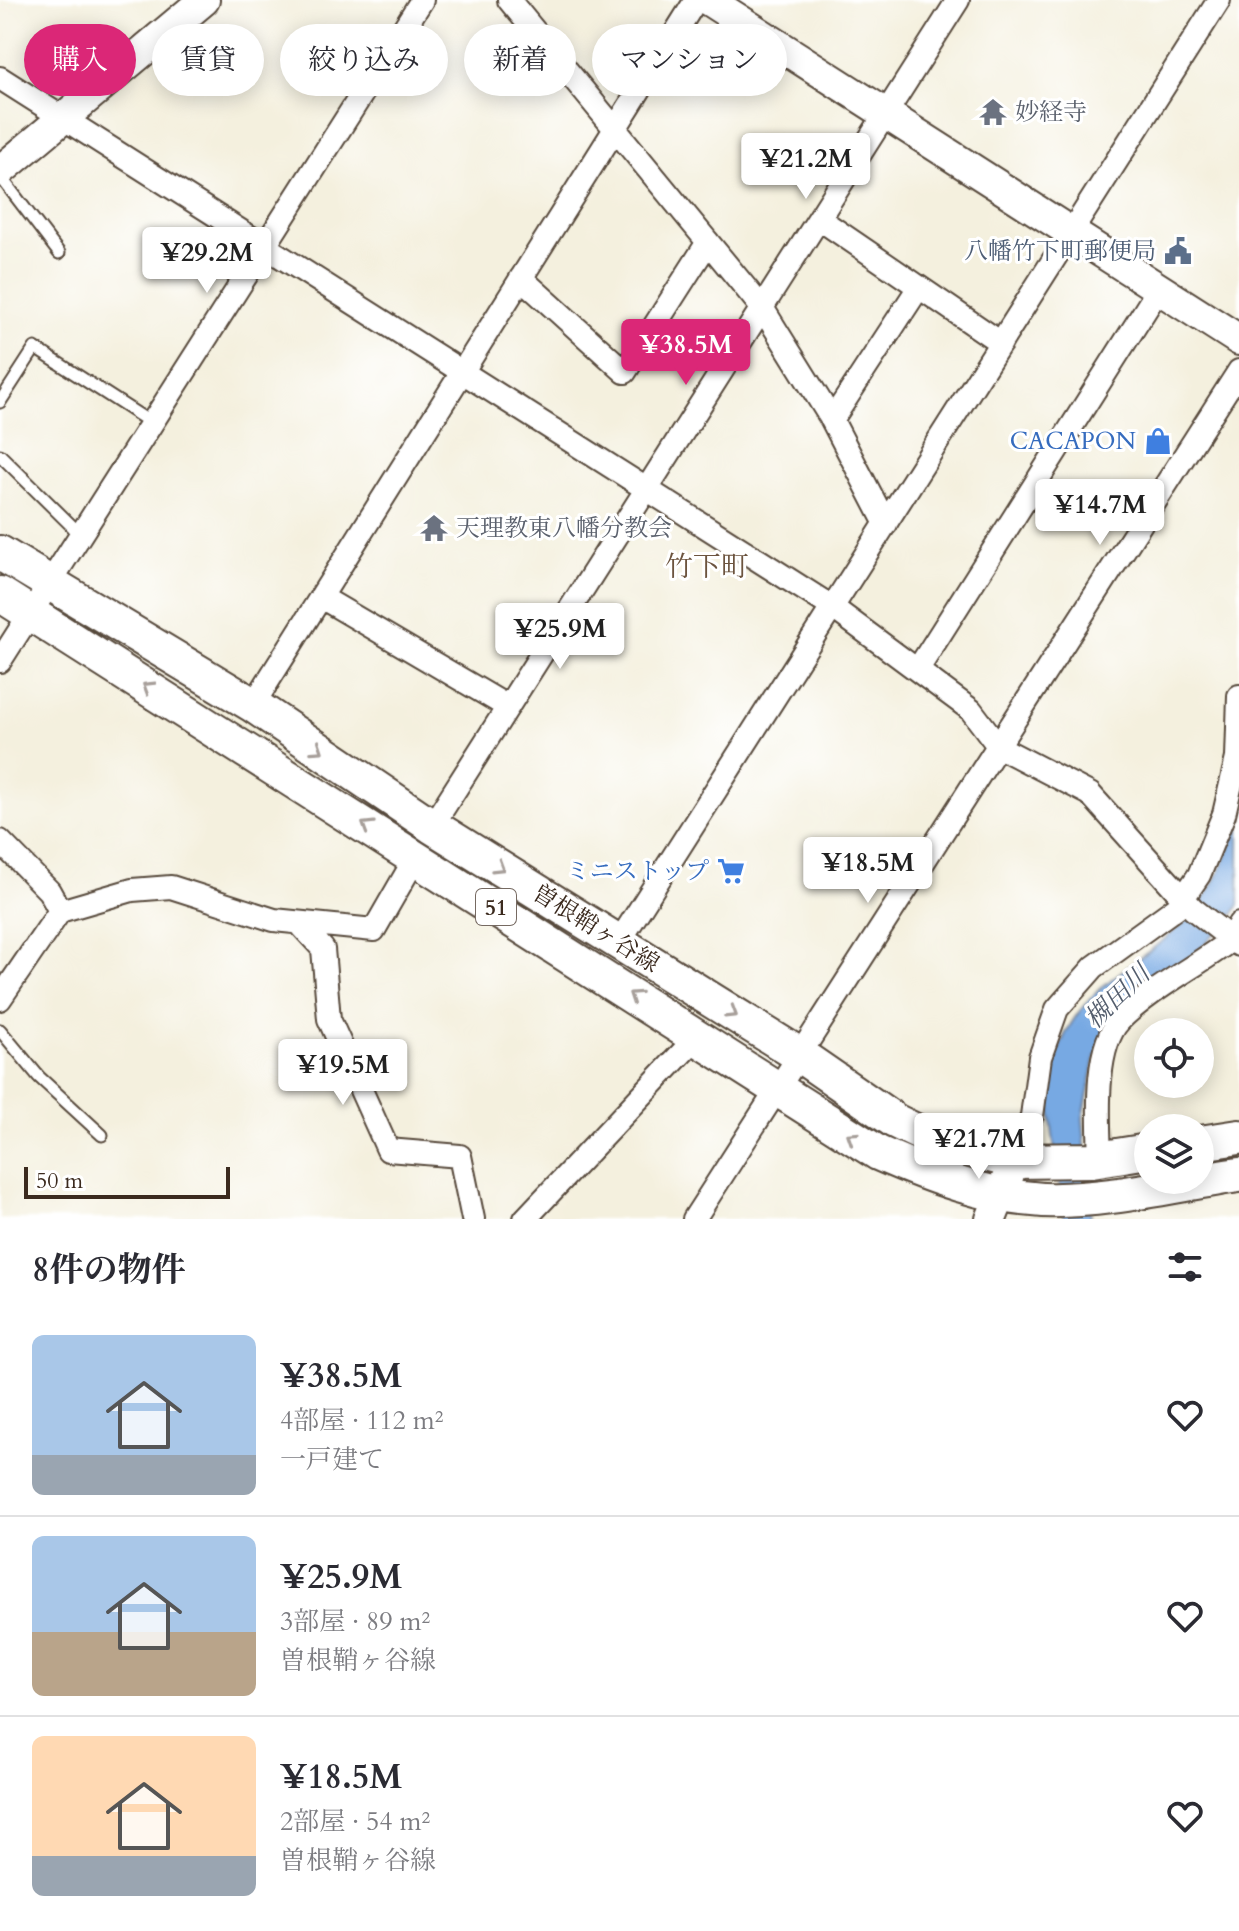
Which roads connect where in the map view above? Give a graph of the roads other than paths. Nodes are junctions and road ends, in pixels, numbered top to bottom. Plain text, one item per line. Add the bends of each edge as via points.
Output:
1 (204, 0) edge
2 (422, 0) edge
3 (509, 0) edge
4 (696, 0) edge
5 (708, 0) edge
6 (958, 0) edge
7 (1219, 0) edge
8 (0, 78) edge
9 (885, 115) junction
10 (62, 120) junction
11 (616, 128) junction
12 (0, 173) edge
13 (821, 220) junction
14 (1071, 234) junction
15 (708, 242) junction
16 (264, 248) junction
17 (59, 253) dead end
18 (521, 278) junction
19 (919, 287) junction
20 (1158, 290) junction
21 (763, 309) junction
22 (1239, 340) edge
23 (1001, 343) junction
24 (1239, 371) edge
25 (462, 373) junction
26 (0, 402) edge
27 (832, 420) junction
28 (153, 424) junction
29 (0, 455) edge
30 (648, 491) junction
31 (886, 524) junction
32 (82, 536) junction
33 (0, 553) edge
34 (50, 584) junction
35 (0, 594) edge
36 (321, 597) junction
37 (832, 607) junction
38 (32, 614) junction
39 (0, 661) edge
40 (918, 669) junction
41 (1239, 696) edge
42 (253, 705) junction
43 (508, 707) junction
44 (999, 747) junction
45 (432, 826) junction
46 (0, 841) edge
47 (416, 857) junction
48 (1188, 903) junction
49 (60, 911) junction
50 (299, 923) junction
51 (1233, 936) edge
52 (619, 942) junction
53 (0, 999) edge
54 (0, 1030) edge
55 (696, 1038) junction
56 (798, 1054) junction
57 (777, 1088) junction
58 (102, 1135) dead end
59 (1239, 1137) edge
60 (1214, 1141) edge
61 (1134, 1153) edge
62 (1096, 1159) junction
63 (1029, 1161) junction
64 (1239, 1175) edge
65 (1099, 1203) edge
66 (997, 1207) edge
67 (1044, 1209) edge
68 (473, 1219) edge
69 (525, 1219) edge
70 (694, 1219) edge

1 - 10 street
2 - 16 street
3 - 11 street
4 - 11 street
5 - 9 street
6 - 9 street
7 - 14 street
8 - 10 street
9 - 13 street
9 - 14 street
10 - 12 street
10 - 16 street
11 - 15 street
11 - 18 street
12 - 17 lane
13 - 19 street
13 - 21 street
14 - 20 street
14 - 23 street
15 - 18 street via 625,372
15 - 21 street
16 - 25 street
16 - 28 street
18 - 25 street
19 - 23 street
19 - 27 street
20 - 22 street
20 - 40 street
21 - 27 street
21 - 30 street
23 - 31 street
24 - 44 street
25 - 30 street
25 - 36 street
26 - 28 lane via 35,348
27 - 31 street
28 - 32 street
29 - 32 lane
30 - 37 street
30 - 43 street
31 - 37 street
32 - 34 street
33 - 34 main road, 曽根鞘ヶ谷線 / 51
34 - 38 street
34 - 42 main road, 曽根鞘ヶ谷線 / 51
35 - 38 main road, 曽根鞘ヶ谷線 / 51
36 - 42 street
36 - 43 street
37 - 40 street
37 - 52 street
38 - 39 street
47 -> 38 main road, 曽根鞘ヶ谷線 / 51
40 - 44 street via 971,710
41 - 48 street via 1237,758 1224,814
42 -> 45 main road, 曽根鞘ヶ谷線 / 51
43 - 45 street
44 - 48 street via 1090,794
44 - 56 street
45 -> 52 main road, 曽根鞘ヶ谷線 / 51
46 - 49 street via 49,891
47 - 50 street via 374,930
55 -> 47 main road, 曽根鞘ヶ谷線 / 51
48 - 51 street
48 - 63 street via 1094,967 1057,1009 1040,1057
49 - 50 street via 132,890 171,887
49 - 53 street
50 - 68 street via 323,949 329,1019 388,1150 460,1156
51 - 62 street via 1118,1022 1105,1049
52 -> 56 main road, 曽根鞘ヶ谷線 / 51
54 - 58 lane via 39,1077
55 - 57 main road, 曽根鞘ヶ谷線 / 51
55 - 69 street
56 - 57 street
56 - 63 main road, 曽根鞘ヶ谷線 / 51 via 940,1143
66 -> 57 main road, 曽根鞘ヶ谷線 / 51 via 878,1153
57 - 70 street
59 - 60 main road
61 - 62 main road, 51
62 - 63 main road, 51
63 - 66 street
64 - 65 main road, 51
65 - 67 main road, 51
66 - 67 main road, 曽根鞘ヶ谷線 / 51

